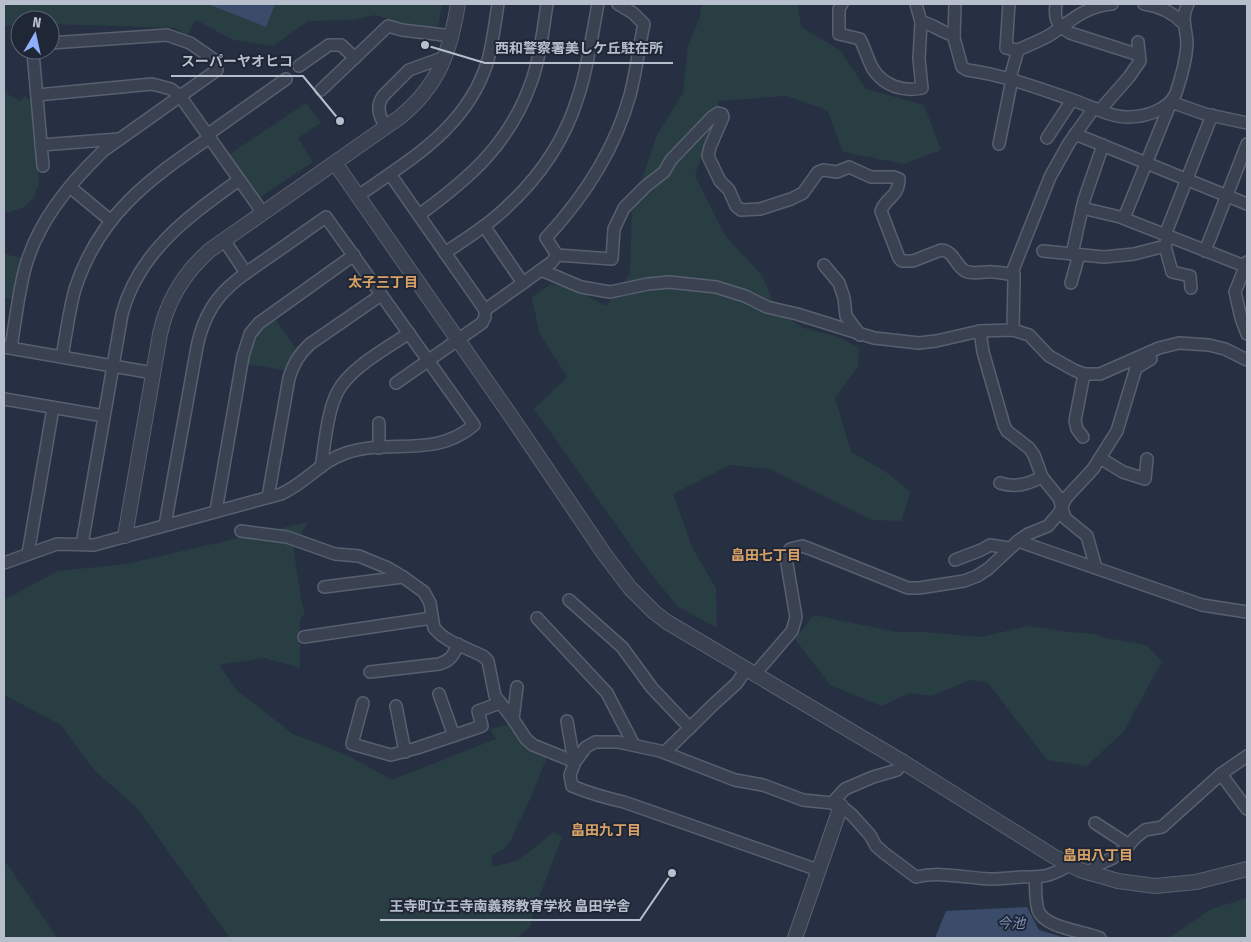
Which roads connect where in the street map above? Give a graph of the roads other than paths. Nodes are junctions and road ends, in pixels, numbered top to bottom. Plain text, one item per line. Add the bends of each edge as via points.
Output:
1 (458, 4) edge
2 (498, 4) edge
3 (547, 4) edge
4 (598, 4) edge
5 (618, 4) edge
6 (842, 4) edge
7 (916, 4) edge
8 (956, 4) edge
9 (1009, 4) edge
10 (1056, 4) edge
11 (1105, 4) edge
12 (1112, 4) edge
13 (1144, 4) edge
14 (1188, 4) edge
15 (922, 22) junction
16 (1183, 23) junction
17 (1060, 27) junction
18 (954, 34) junction
19 (452, 36) junction
20 (60, 42) edge
21 (1138, 42) dead end
22 (1018, 50) junction
23 (1139, 55) junction
24 (446, 57) junction
25 (355, 58) junction
26 (34, 60) edge
27 (299, 66) dead end
28 (413, 68) junction
29 (1011, 78) junction
30 (286, 80) dead end
31 (430, 86) junction
32 (321, 90) dead end
33 (37, 95) junction
34 (180, 96) junction
35 (1072, 100) junction
36 (1171, 102) junction
37 (1097, 109) junction
38 (1212, 116) junction
39 (1247, 123) edge
40 (386, 127) junction
41 (1075, 134) junction
42 (208, 136) junction
43 (1047, 138) dead end
44 (119, 139) junction
45 (999, 144) dead end
46 (1247, 144) edge
47 (41, 145) junction
48 (1103, 146) junction
49 (335, 163) junction
50 (1146, 163) junction
51 (43, 166) dead end
52 (390, 174) junction
53 (1187, 179) junction
54 (239, 180) junction
55 (70, 187) junction
56 (358, 196) junction
57 (1227, 196) junction
58 (1247, 204) edge
59 (1082, 208) junction
60 (263, 213) junction
61 (419, 215) junction
62 (1124, 218) junction
63 (111, 221) junction
64 (484, 226) junction
65 (1166, 239) junction
66 (224, 240) junction
67 (1043, 251) dead end
68 (1205, 251) junction
69 (445, 253) junction
70 (557, 254) junction
71 (1075, 254) junction
72 (354, 256) junction
73 (824, 265) dead end
74 (1247, 265) edge
75 (542, 270) junction
76 (246, 273) junction
77 (1014, 275) junction
78 (1071, 283) dead end
79 (523, 284) junction
80 (1191, 288) dead end
81 (381, 294) junction
82 (485, 310) junction
83 (1013, 330) junction
84 (980, 331) junction
85 (409, 333) junction
86 (860, 334) junction
87 (1247, 334) edge
88 (458, 340) junction
89 (1167, 345) junction
90 (8, 348) edge
91 (62, 357) junction
92 (428, 360) junction
93 (1247, 360) edge
94 (113, 366) junction
95 (153, 372) junction
96 (1084, 374) junction
97 (396, 383) dead end
98 (4, 399) edge
99 (53, 408) junction
100 (104, 416) junction
101 (379, 423) dead end
102 (1083, 437) dead end
103 (379, 448) junction
104 (1100, 458) junction
105 (1147, 459) dead end
106 (321, 467) junction
107 (1042, 477) junction
108 (1000, 483) dead end
109 (268, 497) junction
110 (1062, 506) junction
111 (216, 511) junction
112 (166, 525) junction
113 (241, 531) dead end
114 (125, 536) junction
115 (82, 544) junction
116 (1013, 544) junction
117 (28, 554) junction
118 (955, 560) dead end
119 (4, 563) edge
120 (1096, 568) junction
121 (403, 577) junction
122 (324, 587) dead end
123 (569, 600) dead end
124 (1247, 612) edge
125 (432, 618) junction
126 (537, 618) dead end
127 (304, 637) dead end
128 (458, 644) junction
129 (751, 671) junction
130 (370, 672) dead end
131 (517, 686) dead end
132 (439, 694) dead end
133 (363, 703) dead end
134 (500, 703) junction
135 (396, 706) dead end
136 (513, 719) junction
137 (567, 721) dead end
138 (690, 728) junction
139 (454, 736) junction
140 (634, 745) junction
141 (405, 752) junction
142 (665, 752) junction
143 (1247, 756) edge
144 (576, 759) junction
145 (903, 762) junction
146 (1221, 774) junction
147 (836, 805) junction
148 (1247, 809) edge
149 (1095, 823) dead end
150 (1129, 845) junction
151 (1069, 865) junction
152 (1247, 869) edge
153 (818, 870) junction
154 (1089, 874) junction
155 (1035, 878) junction
156 (795, 938) edge
157 (1100, 938) edge

1 - 19 street
2 - 52 street via 487,61 472,96 445,132
3 - 61 street via 537,64 517,115 476,170
4 - 64 street via 581,89 561,138 523,191
5 - 70 street via 644,24 630,94 617,131 593,178 546,238
6 - 15 street via 839,34 860,39 873,69 899,88 922,88 919,59
7 - 15 street
8 - 18 street
9 - 22 street via 1006,48
10 - 17 street via 1055,16
11 - 12 street
11 - 17 street
13 - 16 street via 1163,9
14 - 16 street
15 - 18 street
16 - 36 street via 1187,47
17 - 22 street
17 - 23 street
18 - 29 street via 962,67
19 - 24 street
19 - 25 street via 388,26
20 - 34 street via 158,34 181,39 216,61 217,70
21 - 23 street
22 - 29 street
23 - 37 street via 1140,61 1129,77
24 - 28 street
24 - 31 street
25 - 27 street via 341,46 329,45
25 - 32 street
26 - 33 street
28 - 31 street via 423,74
28 - 40 street via 380,100 380,119
29 - 35 street
29 - 45 street
30 - 42 street
31 - 40 street via 410,109
33 - 34 street via 152,84 171,89
33 - 47 street
34 - 42 street
34 - 44 street
35 - 37 street
35 - 43 street
36 - 37 street via 1161,109 1129,117
36 - 38 street
36 - 50 street
37 - 41 street
38 - 39 street
38 - 53 street
40 - 49 street
41 - 48 street
41 - 77 street via 1050,177 1016,260
42 - 54 street
42 - 63 street via 135,193
44 - 47 street
44 - 55 street via 96,157
46 - 57 street
47 - 51 street
48 - 50 street
48 - 59 street
49 - 56 street
49 - 60 street
50 - 53 street
50 - 62 street
52 - 56 street
52 - 61 street
53 - 57 street
53 - 65 street
54 - 60 street
54 - 94 street via 181,223 144,263 125,304
55 - 63 street
55 - 90 street via 47,218 28,261
56 - 88 street
57 - 58 street
57 - 68 street
59 - 62 street
59 - 71 street
60 - 66 street
61 - 69 street
62 - 65 street
63 - 91 street via 80,277
64 - 69 street
64 - 79 street
65 - 68 street
65 - 71 street via 1120,257
65 - 80 street via 1172,272 1190,276
66 - 76 street
66 - 95 street via 193,267 174,295 162,326
67 - 71 street
68 - 74 street
69 - 82 street
70 - 75 street
70 - 77 street via 612,260 614,229 624,208 664,172 671,160 712,117 722,114 724,118 708,156 720,181 741,210 760,209 790,200 807,189 818,172 823,170 837,172 854,167 871,177 899,180 898,190 881,211 902,261 913,261 946,250 967,272
71 - 78 street
72 - 76 street via 326,217
72 - 81 street
72 - 111 street via 266,317 250,334 243,356
73 - 86 street via 838,283 846,316
74 - 87 street via 1235,292
75 - 79 street
75 - 86 street via 581,287 610,292 669,282 716,287 767,307
76 - 112 street via 220,295 202,327
77 - 83 street
79 - 82 street
81 - 85 street
81 - 109 street via 310,344 295,363 289,378
82 - 88 street via 482,323
83 - 84 street
83 - 96 street via 1029,335 1049,356
84 - 86 street via 919,343
84 - 107 street via 1004,425 1029,448
85 - 92 street
85 - 106 street via 351,374 338,391
88 - 92 street
88 - 129 street via 630,588 667,622
89 - 93 street via 1209,345
89 - 96 street via 1100,374
89 - 104 street via 1157,356 1136,368 1120,425
90 - 91 street
91 - 94 street
92 - 97 street
92 - 103 street via 474,425 459,436 438,444
94 - 95 street
94 - 100 street
95 - 114 street
96 - 102 street via 1075,421
98 - 99 street
99 - 100 street
99 - 117 street
100 - 115 street
101 - 103 street
103 - 106 street via 346,453
104 - 105 street via 1122,472 1144,479
104 - 110 street
106 - 109 street via 293,489
107 - 108 street via 1028,484 1011,486
107 - 110 street
109 - 111 street
110 - 116 street via 1048,526
110 - 120 street via 1065,518 1087,536
111 - 112 street
112 - 114 street
113 - 121 street via 287,538 335,554 359,556
114 - 115 street via 94,545
115 - 117 street via 58,544
116 - 118 street via 990,545
116 - 120 street
116 - 129 street via 977,576 919,588 900,586 802,546 790,549 786,558 795,624 792,631
117 - 119 street
120 - 124 street via 1202,605
121 - 122 street
121 - 125 street via 424,592
123 - 138 street via 622,647 652,688
125 - 127 street
125 - 128 street via 434,628
126 - 140 street via 607,693
128 - 130 street via 454,656 447,662
128 - 134 street via 488,661 495,696
129 - 138 street
129 - 145 street
131 - 136 street
132 - 139 street
133 - 141 street via 352,744 391,755
134 - 136 street
134 - 139 street via 478,711 482,726
135 - 141 street
136 - 144 street via 534,745
137 - 144 street
138 - 142 street
139 - 141 street
140 - 142 street
140 - 144 street via 595,742
142 - 147 street via 735,780 764,785 803,800
143 - 146 street
144 - 153 street via 570,775 572,786
145 - 147 street via 897,770 845,789
145 - 151 street
146 - 148 street
146 - 150 street via 1162,827 1145,830
147 - 153 street
147 - 155 street via 852,815 876,846 916,877 929,874 990,879
149 - 150 street
150 - 154 street
151 - 154 street
151 - 155 street via 1057,873
152 - 154 street via 1196,882 1156,886
153 - 156 street
155 - 157 street via 1038,908 1047,921

